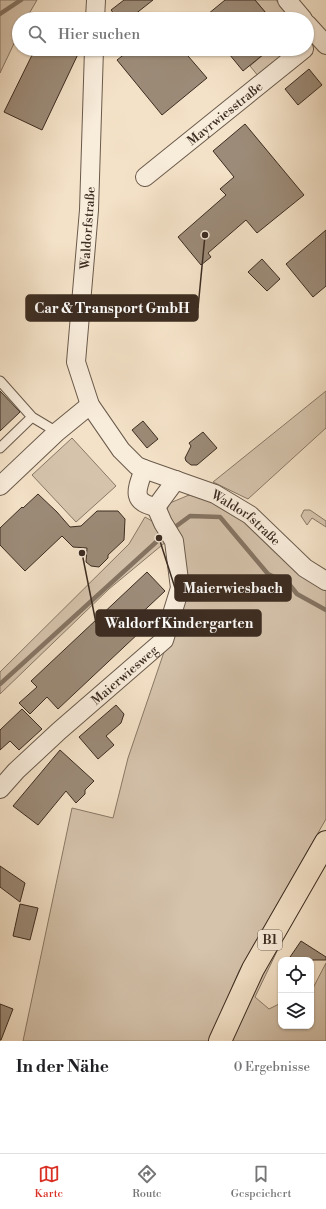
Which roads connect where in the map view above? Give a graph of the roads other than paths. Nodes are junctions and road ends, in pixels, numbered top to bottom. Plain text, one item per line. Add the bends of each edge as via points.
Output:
1 (96, 0) edge
2 (287, 0) edge
3 (95, 12) edge
4 (297, 12) edge
5 (94, 56) edge
6 (295, 56) edge
7 (145, 177) dead end
8 (0, 382) edge
9 (90, 405) junction
10 (32, 417) junction
11 (57, 432) junction
12 (0, 448) edge
13 (144, 469) junction
14 (176, 480) junction
15 (0, 486) edge
16 (160, 515) junction
17 (326, 581) edge
18 (0, 789) edge
19 (326, 842) edge
20 (220, 1041) edge

1 - 3 street
2 - 4 street
5 - 9 street, Waldorfstraße via 89,210 76,362
6 - 7 street, Mayrwiesstraße
8 - 10 lane
9 - 11 street
9 - 13 street, Waldorfstraße via 121,450 137,466
10 - 11 lane
10 - 12 lane
11 - 15 street
13 - 14 street, Waldorfstraße
13 - 16 street via 138,487 139,498
14 - 16 street
14 - 17 street, Waldorfstraße via 215,494 250,515 305,568
16 - 18 street, Maierwiesweg via 174,541 180,588 164,640 59,731
19 - 20 main road, B1 via 254,969

